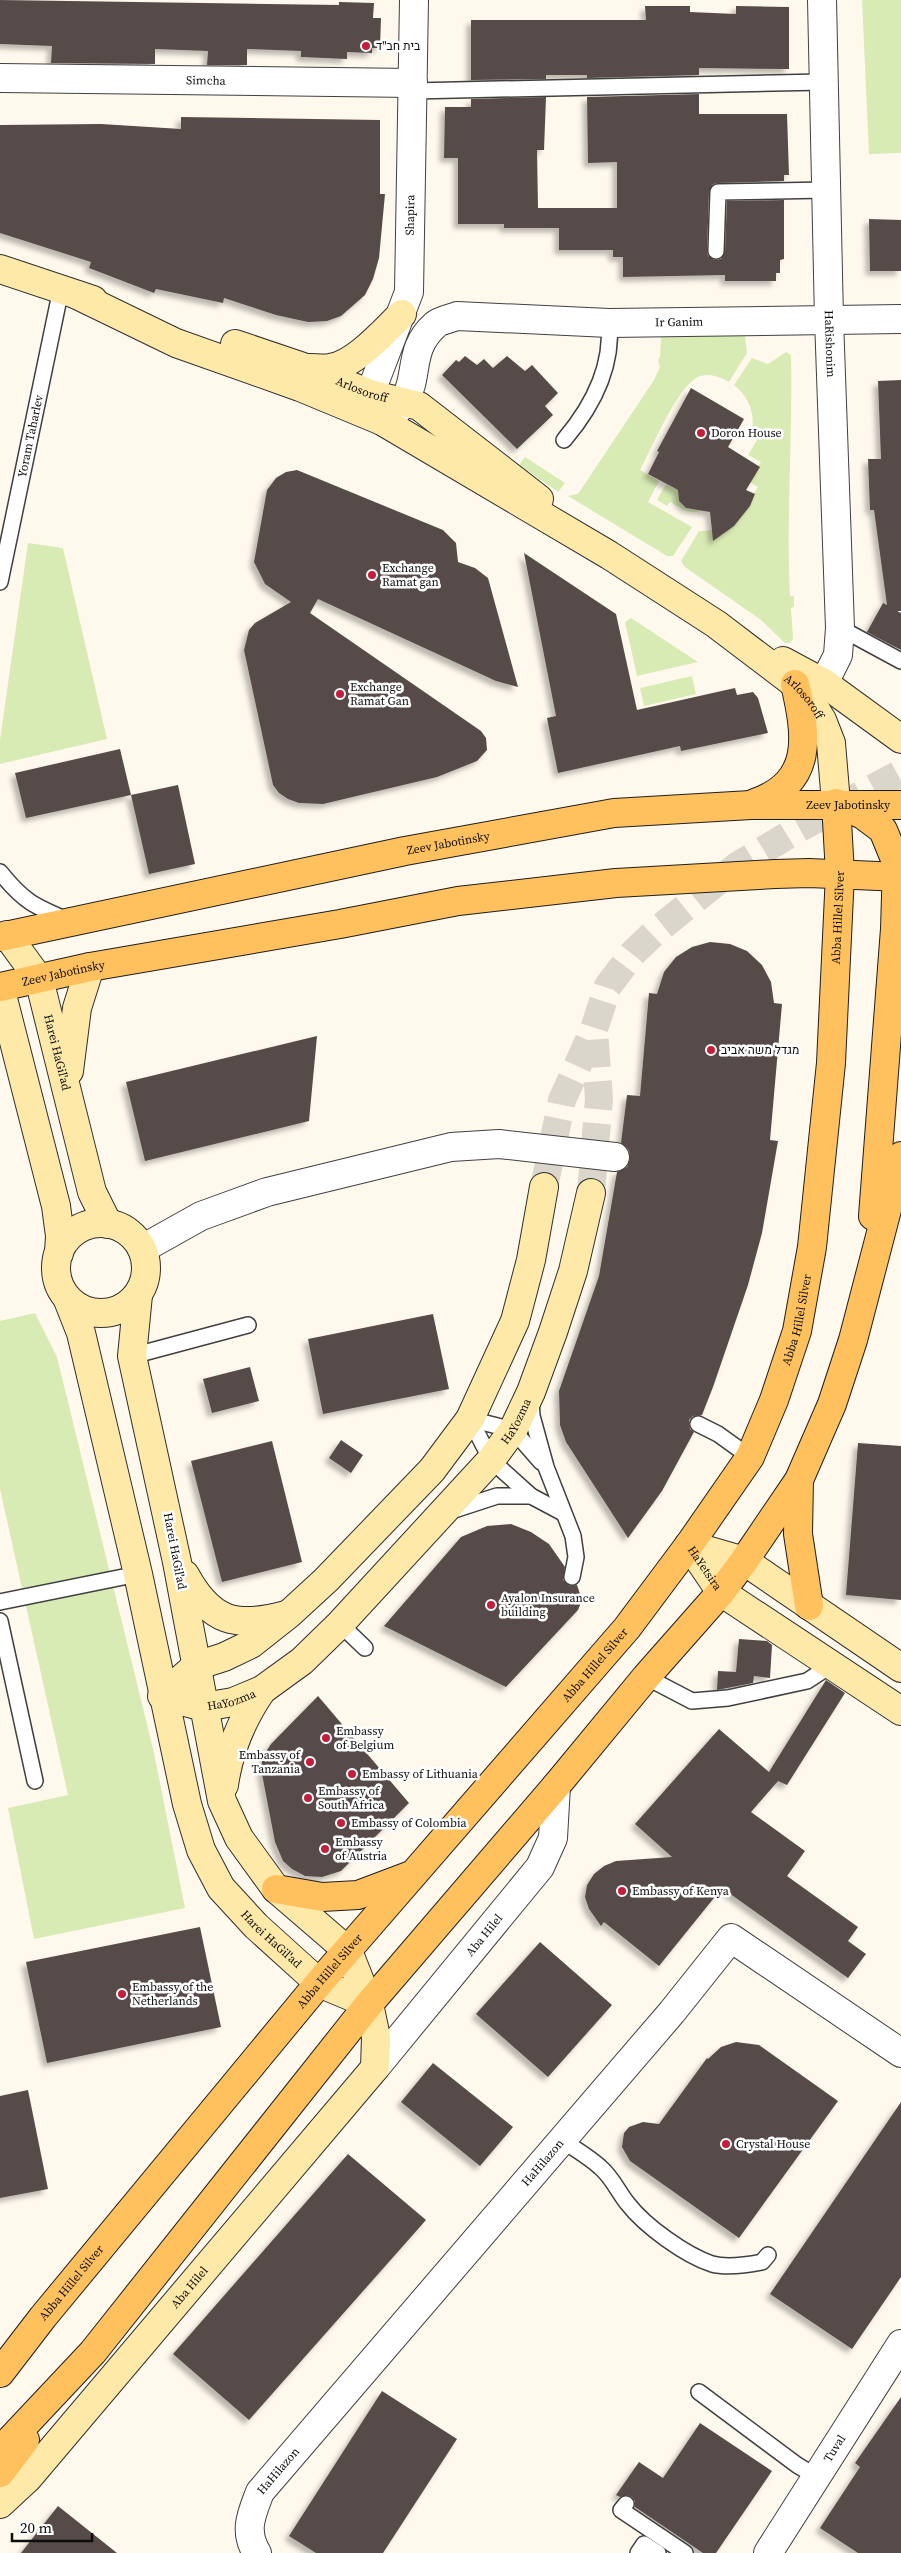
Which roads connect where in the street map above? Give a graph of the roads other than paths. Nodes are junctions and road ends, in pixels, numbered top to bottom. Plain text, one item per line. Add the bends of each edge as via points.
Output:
1 (414, 0) edge
2 (822, 0) edge
3 (0, 78) edge
4 (823, 82) junction
5 (413, 87) junction
6 (826, 190) junction
7 (716, 251) dead end
8 (0, 269) edge
9 (69, 292) junction
10 (406, 303) junction
11 (457, 316) junction
12 (829, 319) junction
13 (901, 319) edge
14 (609, 323) junction
15 (306, 368) junction
16 (370, 394) junction
17 (405, 401) junction
18 (382, 421) junction
19 (564, 440) dead end
20 (609, 555) junction
21 (0, 582) edge
22 (716, 624) junction
23 (840, 628) junction
24 (901, 661) edge
25 (824, 683) junction
26 (795, 684) junction
27 (901, 739) edge
28 (836, 803) junction
29 (901, 804) edge
30 (751, 805) junction
31 (0, 872) edge
32 (840, 874) junction
33 (899, 877) edge
34 (71, 922) junction
35 (4, 936) edge
36 (90, 967) junction
37 (39, 979) junction
38 (0, 987) edge
39 (68, 1098) junction
40 (901, 1156) edge
41 (615, 1157) dead end
42 (544, 1187) tunnel mouth
43 (591, 1192) tunnel mouth
44 (895, 1200) edge
45 (108, 1224) junction
46 (142, 1249) junction
47 (58, 1254) junction
48 (872, 1263) junction
49 (138, 1295) junction
50 (68, 1300) junction
51 (248, 1325) dead end
52 (132, 1356) junction
53 (531, 1392) junction
54 (470, 1419) junction
55 (698, 1424) dead end
56 (513, 1430) junction
57 (750, 1457) junction
58 (491, 1460) junction
59 (546, 1467) junction
60 (799, 1480) junction
61 (531, 1496) junction
62 (444, 1513) junction
63 (563, 1513) junction
64 (689, 1545) junction
65 (744, 1561) junction
66 (178, 1562) junction
67 (138, 1574) junction
68 (572, 1577) dead end
69 (721, 1592) junction
70 (0, 1602) edge
71 (809, 1606) junction
72 (289, 1614) junction
73 (0, 1621) edge
74 (340, 1624) junction
75 (366, 1648) dead end
76 (832, 1664) junction
77 (196, 1666) junction
78 (901, 1668) edge
79 (646, 1676) junction
80 (262, 1690) junction
81 (162, 1696) junction
82 (204, 1707) junction
83 (901, 1711) edge
84 (36, 1781) dead end
85 (556, 1786) junction
86 (222, 1801) junction
87 (412, 1875) junction
88 (276, 1889) junction
89 (348, 1951) junction
90 (319, 1983) junction
91 (369, 2004) junction
92 (901, 2053) edge
93 (375, 2068) junction
94 (562, 2140) junction
95 (768, 2255) dead end
96 (43, 2317) junction
97 (901, 2344) edge
98 (93, 2352) junction
99 (0, 2360) edge
100 (0, 2374) edge
101 (698, 2392) dead end
102 (0, 2451) edge
103 (0, 2473) edge
104 (817, 2477) junction
105 (0, 2504) edge
106 (626, 2504) dead end
107 (257, 2553) edge
108 (638, 2553) edge
109 (658, 2553) edge
110 (685, 2553) edge
111 (768, 2553) edge

1 - 5 street, Shapira
2 - 4 street, HaRishonim
3 - 5 street, Simcha
4 - 5 lane
4 - 6 street, HaRishonim
5 - 10 street, Shapira
6 - 7 lane via 718,192
6 - 12 street, HaRishonim
8 - 9 street, Arlosoroff
9 - 15 street, Arlosoroff
9 - 18 street, Arlosoroff via 176,343 300,387
9 - 21 lane, Yoram Taharlev
10 - 11 street, Ir Ganim via 430,315
10 - 15 street via 369,345 345,363 331,368
10 - 16 street, Shapira
11 - 14 street, Ir Ganim
11 - 17 street, Ir Ganim via 436,324 426,336 415,354
12 - 13 street, Ir Ganim
12 - 14 street, Ir Ganim
12 - 23 street, HaRishonim
14 - 19 lane via 606,366 583,418
15 - 16 street, Arlosoroff
16 - 17 street, Arlosoroff
16 - 18 street
17 - 18 street
17 - 20 street, Arlosoroff via 418,406 494,462
18 - 20 street, Arlosoroff
20 - 22 street, Arlosoroff
22 - 25 street, Arlosoroff
22 - 26 street, Arlosoroff
23 - 24 lane
23 - 25 street, HaRishonim via 838,656
25 - 27 street, Arlosoroff
26 - 28 street, Arlosoroff via 822,720 831,743
26 - 30 main road via 804,732 803,752 797,770 783,789 771,798
28 - 29 main road, Zeev Jabotinsky
28 - 30 main road, Zeev Jabotinsky
28 - 32 main road, Abba Hillel Silver
28 - 33 main road via 863,815 883,830
30 - 34 main road, Zeev Jabotinsky via 614,813 404,851
31 - 34 lane via 17,894 38,908
32 - 33 main road, Zeev Jabotinsky
32 - 36 main road, Zeev Jabotinsky via 616,883 458,901
32 - 57 main road, Abba Hillel Silver via 831,1064 812,1247 797,1331 774,1400
33 - 48 main road via 873,1198
34 - 35 main road, Zeev Jabotinsky
35 - 37 street, Harei HaGil'ad
35 - 38 street
36 - 37 main road, Zeev Jabotinsky
36 - 39 street via 73,1027
37 - 38 main road, Zeev Jabotinsky
37 - 39 street, Harei HaGil'ad
38 - 47 street via 56,1206 60,1236
39 - 45 street, Harei HaGil'ad via 92,1192
40 - 44 main road
41 - 46 street via 499,1144 451,1147 267,1192 201,1216
42 - 54 street via 531,1260 515,1321
43 - 53 street, HaYozma via 573,1271
44 - 48 main road
45 - 46 street via 122,1228
45 - 47 street via 95,1224 73,1233
46 - 49 street via 146,1272
47 - 50 street via 57,1278
48 - 60 main road via 832,1404
49 - 50 street via 123,1307 105,1313 85,1310
49 - 52 street, Harei HaGil'ad
50 - 67 street, Harei HaGil'ad via 81,1333
51 - 52 lane
52 - 66 street, Harei HaGil'ad
53 - 56 street, HaYozma
53 - 59 lane via 532,1416
54 - 56 lane
54 - 58 lane
54 - 72 street via 432,1470
55 - 57 lane
56 - 58 street, HaYozma
56 - 59 lane
57 - 64 main road, Abba Hillel Silver
58 - 61 lane
58 - 62 street, HaYozma
59 - 63 lane
60 - 65 main road
60 - 71 main road via 798,1534
61 - 62 lane via 498,1496
61 - 63 lane
62 - 74 street, HaYozma
63 - 68 lane via 573,1536 576,1557
64 - 65 street, HaYetsira
64 - 69 street, HaYetsira
64 - 87 main road, Abba Hillel Silver via 627,1628
65 - 69 main road
65 - 71 street, HaYetsira
66 - 72 street via 193,1591 215,1614 232,1620 254,1621
66 - 77 street, Harei HaGil'ad
67 - 70 lane
67 - 81 street, Harei HaGil'ad
69 - 76 street, HaYetsira
69 - 79 main road
71 - 78 street, HaYetsira
72 - 77 street via 251,1644
73 - 84 lane
74 - 75 lane
74 - 80 street, HaYozma via 302,1661
76 - 79 lane via 807,1681 719,1699 692,1701
76 - 83 street, HaYetsira
77 - 81 street
77 - 82 street, Harei HaGil'ad
79 - 85 main road
80 - 82 street, HaYozma via 232,1702
80 - 86 street via 246,1712 235,1738
81 - 82 street, HaYozma
81 - 90 street, Harei HaGil'ad via 186,1804 201,1850 221,1888 256,1926
82 - 86 street, Harei HaGil'ad
85 - 91 main road
85 - 93 street, Aba Hilel via 553,1838 540,1867
86 - 88 street, Harei HaGil'ad via 239,1838
87 - 88 main road via 358,1895 322,1897
87 - 89 main road, Abba Hillel Silver
88 - 89 street, Harei HaGil'ad
89 - 90 main road, Abba Hillel Silver
89 - 91 street, Harei HaGil'ad
90 - 91 street, Harei HaGil'ad
90 - 96 main road, Abba Hillel Silver
91 - 93 street via 376,2037
91 - 98 main road
92 - 94 street, HaHilazon via 731,1938
93 - 105 street, Aba Hilel via 28,2478
94 - 95 lane via 600,2167 641,2219 689,2254 713,2264 744,2266 762,2262
94 - 107 street, HaHilazon via 260,2492 248,2521
96 - 99 main road
96 - 100 main road, Abba Hillel Silver
97 - 104 street, Tuval
98 - 102 main road
98 - 103 main road
101 - 104 lane
104 - 111 street, Tuval
106 - 110 lane via 620,2510
108 - 109 lane via 644,2544

